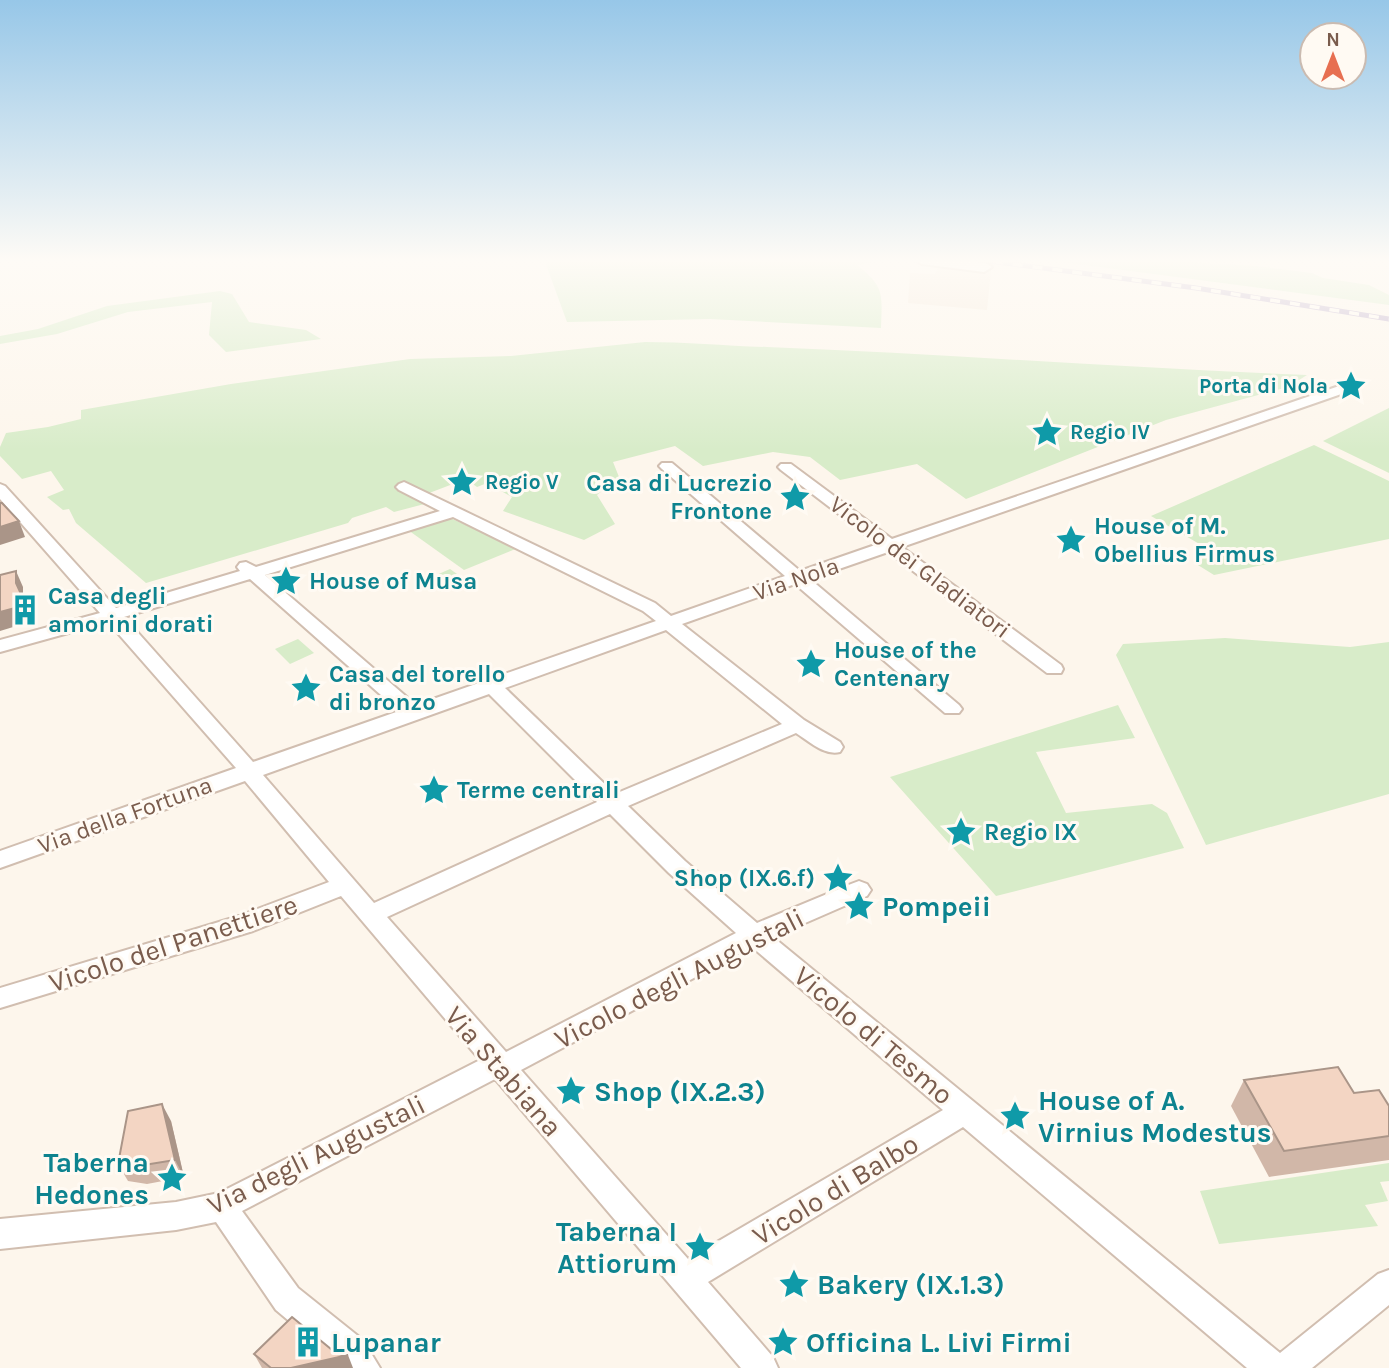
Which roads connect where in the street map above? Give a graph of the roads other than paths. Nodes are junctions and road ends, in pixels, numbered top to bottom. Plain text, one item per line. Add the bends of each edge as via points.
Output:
1 (1342, 389) dead end
2 (667, 466) dead end
3 (786, 467) dead end
4 (404, 488) dead end
5 (0, 489) edge
6 (454, 512) junction
7 (891, 546) junction
8 (248, 569) junction
9 (797, 577) junction
10 (112, 615) junction
11 (672, 623) junction
12 (0, 646) edge
13 (1054, 669) dead end
14 (492, 687) junction
15 (952, 709) dead end
16 (414, 714) junction
17 (797, 725) junction
18 (833, 747) dead end
19 (250, 772) junction
20 (614, 803) junction
21 (0, 860) edge
22 (344, 886) junction
23 (859, 890) dead end
24 (370, 915) junction
25 (754, 935) junction
26 (0, 998) edge
27 (499, 1065) junction
28 (965, 1111) junction
29 (223, 1206) junction
30 (0, 1234) edge
31 (694, 1273) junction
32 (1389, 1285) edge
33 (354, 1357) edge
34 (762, 1368) edge
35 (1272, 1368) edge
36 (1287, 1368) edge

1 - 7 street, Via Nola
2 - 9 street
3 - 7 street, Vicolo dei Gladiatori
4 - 6 street
5 - 10 street, Via Stabiana
6 - 8 street
6 - 11 street via 649,607
7 - 9 street, Via Nola
7 - 13 street, Vicolo dei Gladiatori
8 - 10 street
8 - 16 street
9 - 11 street, Via Nola
9 - 15 street
10 - 12 street
10 - 19 street, Via Stabiana
11 - 14 street, Via Nola
11 - 17 street
14 - 16 street, Via Nola
14 - 20 street, Vicolo di Tesmo
16 - 19 street, Via Nola
17 - 18 street
17 - 20 street
19 - 21 street, Via della Fortuna
19 - 22 street, Via Stabiana
20 - 24 street
20 - 25 street, Vicolo di Tesmo
22 - 24 street, Via Stabiana
22 - 26 street, Vicolo del Panettiere via 245,924
23 - 25 street, Vicolo degli Augustali
24 - 27 street, Via Stabiana
25 - 27 street, Vicolo degli Augustali via 520,1059
25 - 28 street, Vicolo di Tesmo
27 - 29 street, Via degli Augustali
27 - 31 street, Via Stabiana
28 - 31 street, Vicolo di Balbo
28 - 35 street, Vicolo di Tesmo
29 - 30 street, Via degli Augustali via 176,1216
29 - 33 street via 287,1299
31 - 34 street, Via Stabiana
32 - 36 street

